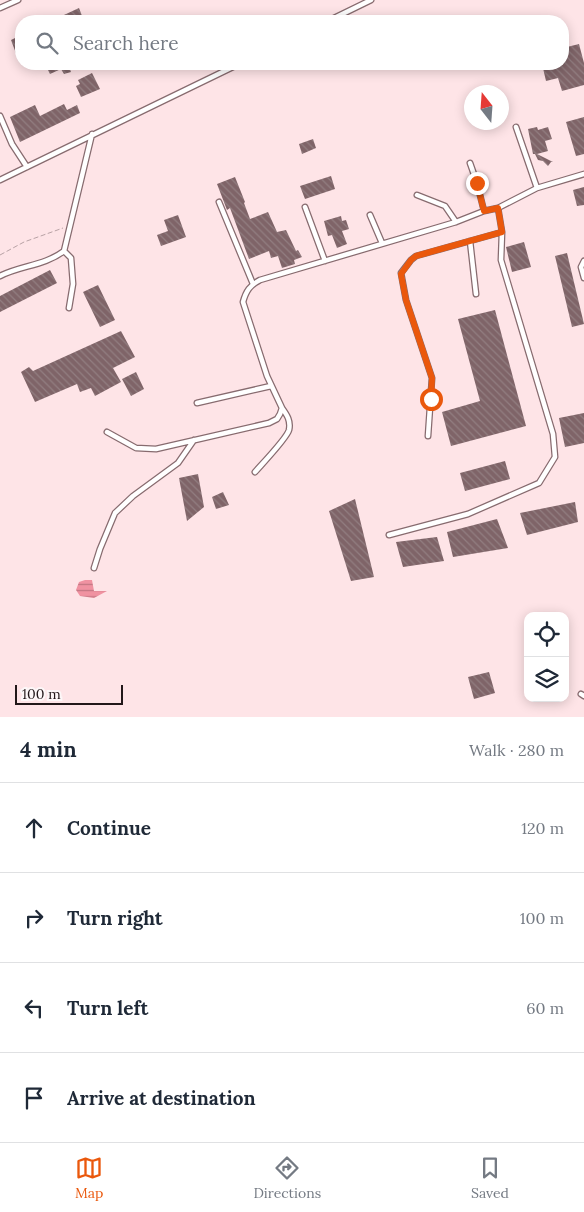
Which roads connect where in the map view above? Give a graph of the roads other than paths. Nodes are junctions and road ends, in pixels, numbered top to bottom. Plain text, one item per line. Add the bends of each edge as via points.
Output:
1 (18, 0) edge
2 (371, 0) edge
3 (0, 8) edge
4 (340, 15) edge
5 (226, 70) edge
6 (0, 116) edge
7 (516, 127) dead end
8 (92, 134) junction
9 (470, 163) dead end
10 (27, 167) junction
11 (584, 174) edge
12 (0, 180) edge
13 (538, 188) junction
14 (417, 195) dead end
15 (219, 202) dead end
16 (305, 208) dead end
17 (498, 208) junction
18 (484, 211) junction
19 (370, 215) dead end
20 (456, 222) junction
21 (502, 232) junction
22 (470, 241) junction
23 (382, 243) junction
24 (64, 251) junction
25 (325, 260) junction
26 (584, 262) edge
27 (0, 276) edge
28 (584, 278) edge
29 (253, 284) junction
30 (476, 294) dead end
31 (69, 308) dead end
32 (271, 386) junction
33 (197, 403) dead end
34 (282, 408) junction
35 (107, 432) dead end
36 (428, 436) dead end
37 (194, 440) junction
38 (255, 472) dead end
39 (389, 535) dead end
40 (94, 568) dead end

1 - 3 lane
2 - 4 lane
5 - 8 lane
6 - 10 lane
7 - 13 lane
8 - 10 lane
8 - 24 lane
9 - 18 lane
10 - 12 lane
11 - 13 lane
13 - 17 lane
14 - 20 lane via 445,206
15 - 29 lane
16 - 25 lane
17 - 18 lane
17 - 21 lane
18 - 20 lane
19 - 23 lane
20 - 23 lane
21 - 22 lane
21 - 39 lane via 501,260 553,434 555,456 539,483 468,514
22 - 30 lane
22 - 36 lane via 416,256 401,274 406,300 432,378
23 - 25 lane
24 - 27 lane via 52,260
24 - 31 lane via 71,258 73,284
25 - 29 lane
26 - 28 lane via 581,267
29 - 32 lane via 243,302
32 - 33 lane
32 - 34 lane
34 - 37 lane via 277,419 269,423
34 - 38 lane via 290,423 289,433
35 - 37 lane via 136,448 156,449
37 - 40 lane via 178,463 115,513

